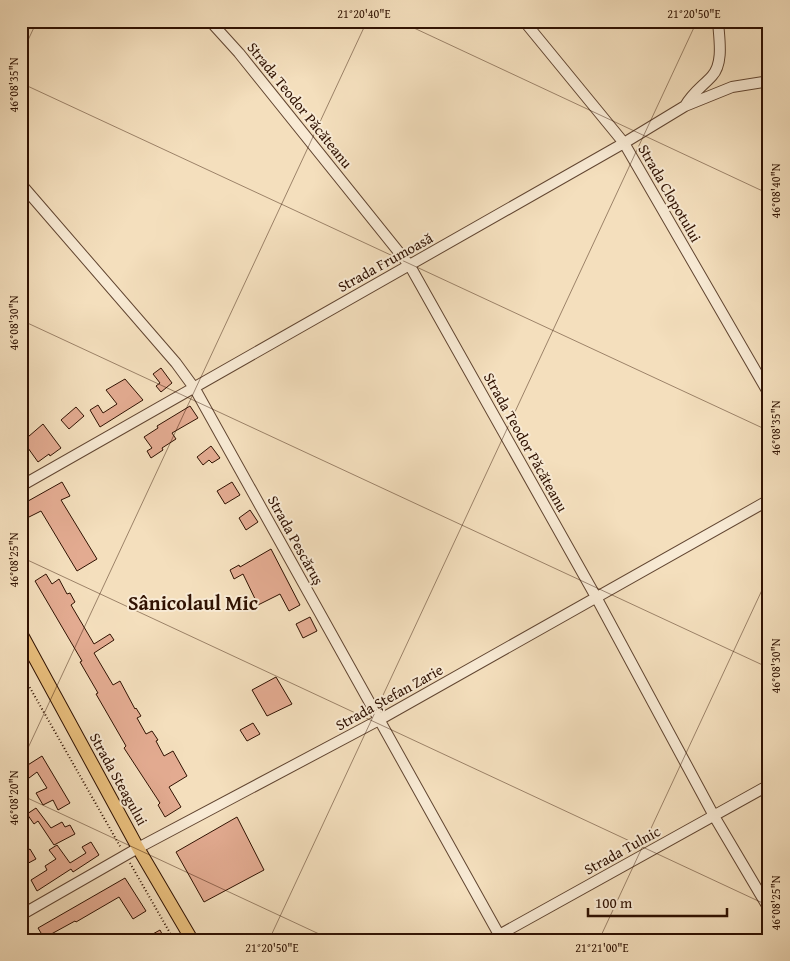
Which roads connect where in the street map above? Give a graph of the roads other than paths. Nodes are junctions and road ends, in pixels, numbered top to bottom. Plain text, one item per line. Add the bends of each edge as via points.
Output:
1 (210, 21) edge
2 (524, 21) edge
3 (718, 21) edge
4 (769, 81) edge
5 (685, 106) junction
6 (624, 143) junction
7 (21, 184) edge
8 (410, 266) junction
9 (195, 389) junction
10 (769, 394) edge
11 (21, 486) edge
12 (769, 500) edge
13 (596, 597) junction
14 (21, 633) edge
15 (379, 720) junction
16 (769, 785) edge
17 (714, 816) junction
18 (138, 848) junction
19 (769, 909) edge
20 (21, 915) edge
21 (497, 938) edge
22 (192, 940) edge

1 - 8 street, Strada Teodor Păcăteanu
2 - 6 street, Strada Clopotului
3 - 5 street via 718,66
4 - 5 street, Strada Frumoasă via 732,87
5 - 6 street, Strada Frumoasă
6 - 8 street, Strada Frumoasă
6 - 10 street, Strada Clopotului
7 - 9 street, Strada Pescăruș
8 - 9 street, Strada Frumoasă
8 - 13 street, Strada Teodor Păcăteanu
9 - 11 street, Strada Frumoasă
9 - 15 street, Strada Pescăruș
12 - 13 street, Strada Ștefan Zarie
13 - 15 street, Strada Ștefan Zarie
13 - 17 street, Strada Teodor Păcăteanu
14 - 18 main road, Strada Steagului
15 - 18 street, Strada Ștefan Zarie
15 - 21 street, Strada Pescăruș
16 - 17 street, Strada Tulnic
17 - 19 street, Strada Teodor Păcăteanu
17 - 21 street, Strada Tulnic
18 - 20 street, Strada Ștefan Zarie
18 - 22 main road, Strada Steagului

